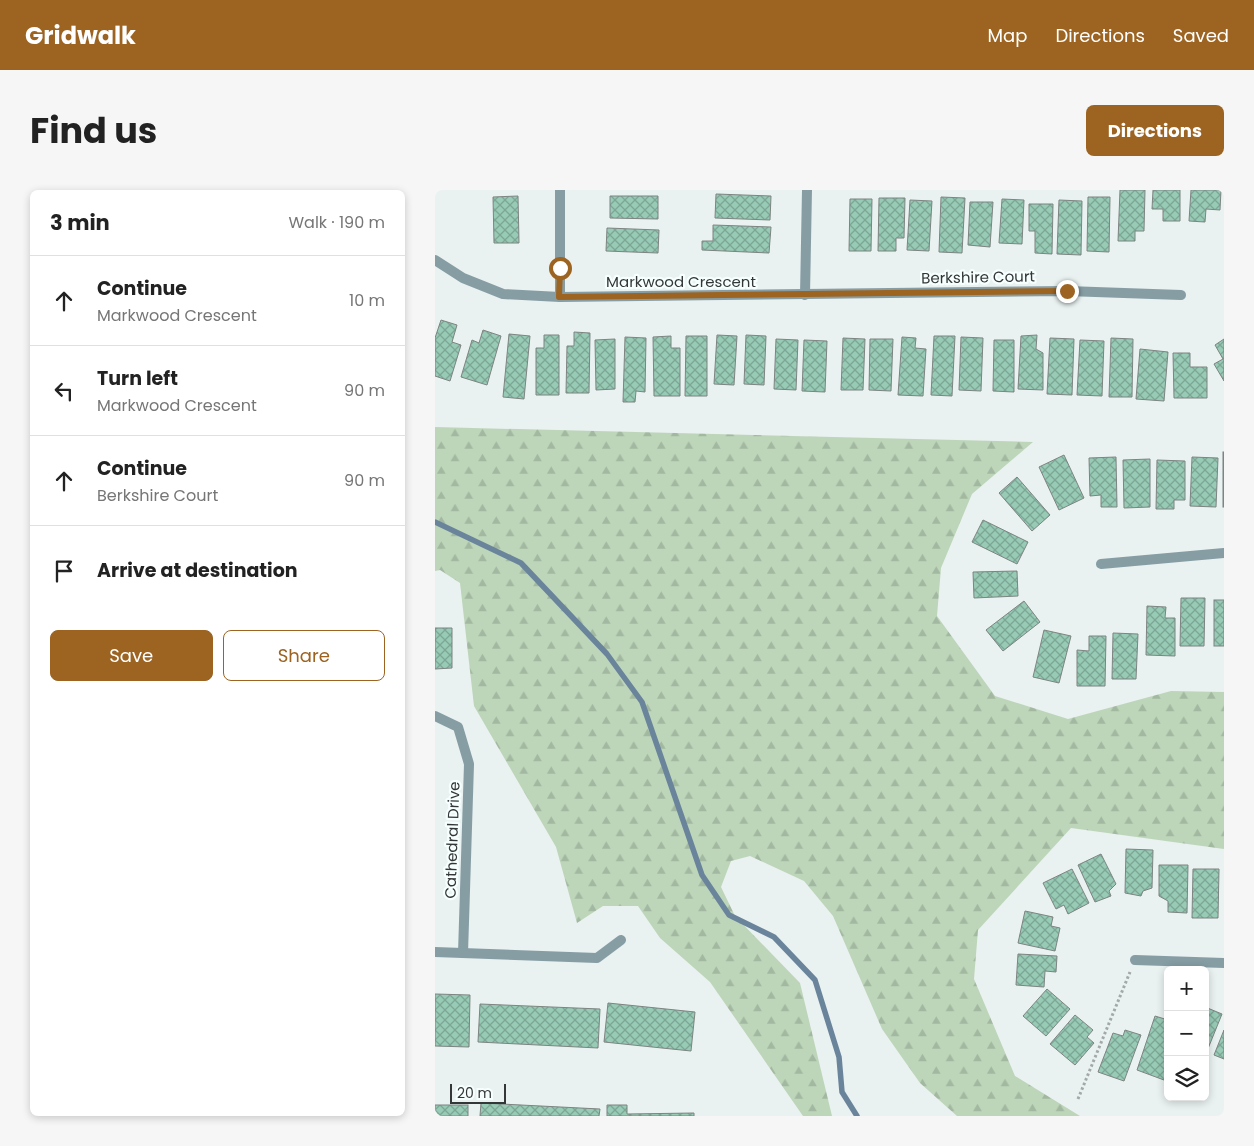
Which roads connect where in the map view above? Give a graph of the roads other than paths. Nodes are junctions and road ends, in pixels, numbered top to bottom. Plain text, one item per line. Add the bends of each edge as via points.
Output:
1 (560, 190) edge
2 (807, 190) edge
3 (435, 260) edge
4 (1181, 294) dead end
5 (805, 295) junction
6 (559, 297) junction
7 (1224, 553) edge
8 (1101, 564) dead end
9 (435, 716) edge
10 (621, 940) dead end
11 (435, 952) edge
12 (463, 953) junction
13 (1135, 960) road end
14 (1224, 963) edge

1 - 6 street
2 - 5 street
3 - 6 street, Markwood Crescent via 463,278 503,294
4 - 5 street, Berkshire Court via 1067,291
5 - 6 street, Markwood Crescent
7 - 8 street
9 - 12 street, Cathedral Drive via 458,727 469,764
10 - 12 street via 597,958
11 - 12 street
13 - 14 street

